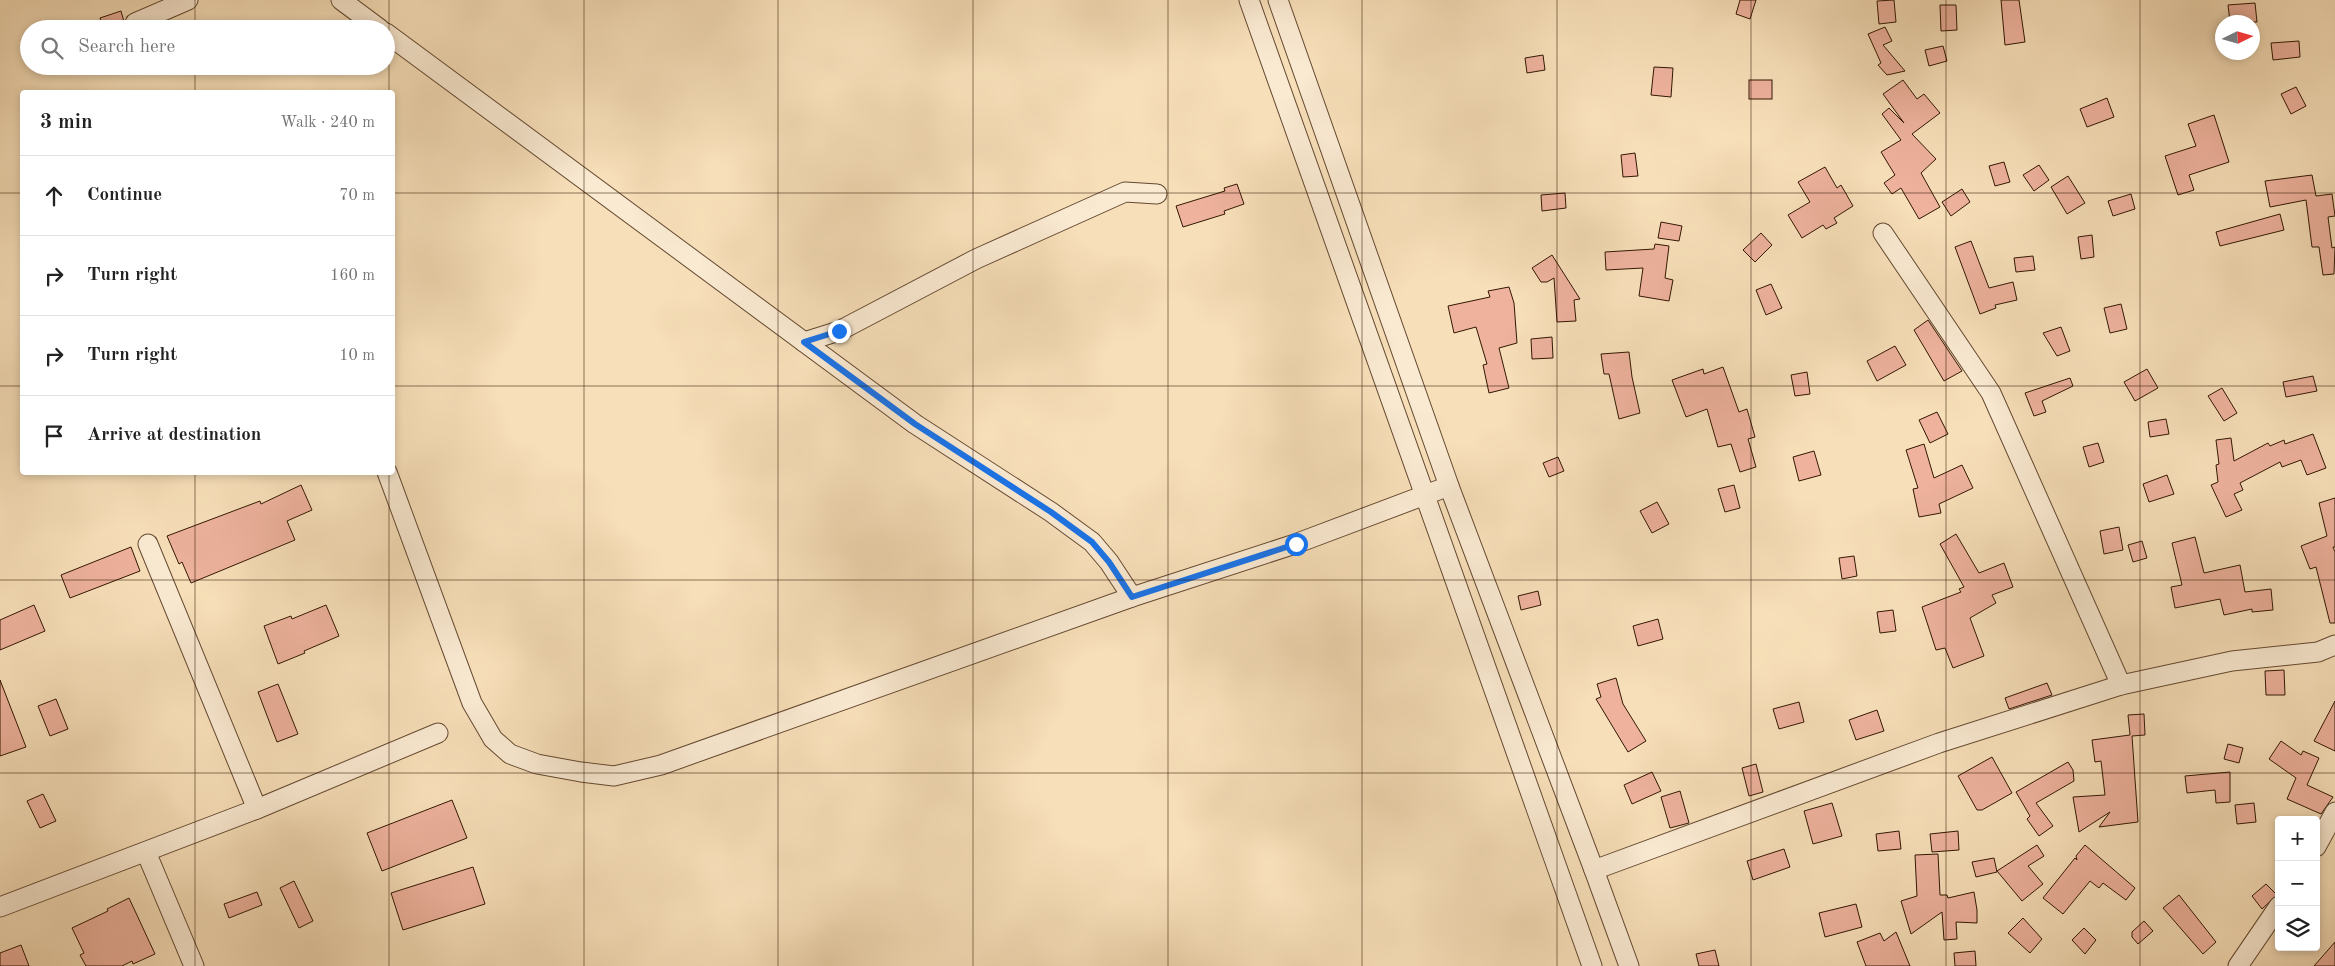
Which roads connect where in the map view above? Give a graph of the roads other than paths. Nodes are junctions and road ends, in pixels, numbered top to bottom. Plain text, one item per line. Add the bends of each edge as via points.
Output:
1 (188, 0) edge
2 (340, 0) edge
3 (1249, 0) edge
4 (1278, 0) edge
5 (142, 20) edge
6 (368, 20) edge
7 (395, 40) edge
8 (1157, 194) dead end
9 (1883, 233) dead end
10 (804, 342) junction
11 (389, 475) edge
12 (1449, 486) junction
13 (1424, 496) junction
14 (148, 544) dead end
15 (1132, 597) junction
16 (2335, 645) edge
17 (2121, 685) junction
18 (438, 733) dead end
19 (257, 808) junction
20 (2335, 812) edge
21 (2320, 840) edge
22 (146, 852) junction
23 (1594, 870) junction
24 (0, 907) edge
25 (2275, 912) edge
26 (194, 966) edge
27 (1592, 966) edge
28 (1629, 966) edge
29 (2238, 966) edge

1 - 5 street
2 - 6 street
3 - 13 street
4 - 12 street
7 - 10 street
8 - 10 street via 1125,192 976,259 839,331
9 - 17 street via 1991,393
10 - 15 street via 915,424 1092,542
11 - 15 street via 472,703 493,739 510,754 537,764 581,772 614,776 660,765
12 - 13 street
12 - 23 street
13 - 15 street via 1296,544
13 - 27 street
14 - 19 street
16 - 17 street via 2318,652 2232,661
17 - 23 street via 1939,743
18 - 19 street
19 - 22 street
20 - 21 street
22 - 24 street
22 - 26 street
23 - 28 street
25 - 29 street

